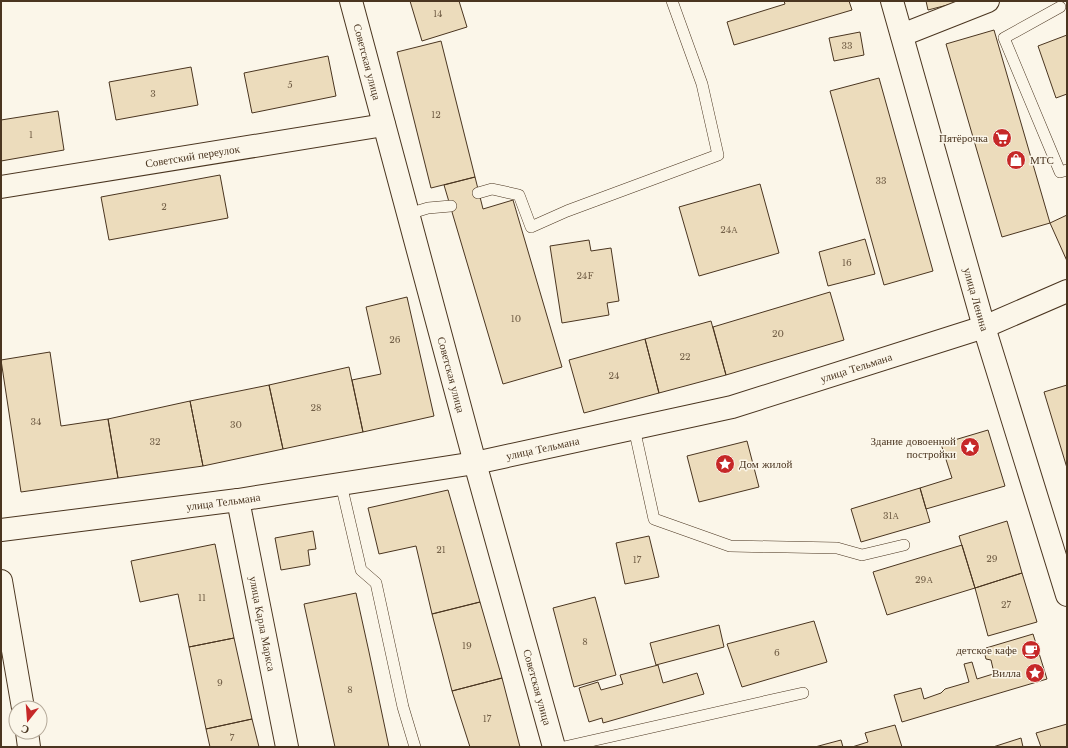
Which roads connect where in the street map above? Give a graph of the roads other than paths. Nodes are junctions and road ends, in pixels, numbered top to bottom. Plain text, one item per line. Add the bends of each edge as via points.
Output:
1 (351, 1) edge
2 (672, 1) edge
3 (892, 1) edge
4 (988, 1) edge
5 (1060, 7) dead end
6 (902, 35) junction
7 (384, 125) junction
8 (1067, 170) edge
9 (1, 187) edge
10 (478, 193) dead end
11 (451, 206) dead end
12 (408, 214) junction
13 (1067, 291) edge
14 (984, 327) junction
15 (634, 428) junction
16 (475, 463) junction
17 (341, 484) junction
18 (238, 500) junction
19 (1, 530) edge
20 (904, 545) dead end
21 (1, 581) edge
22 (1067, 595) edge
23 (803, 693) dead end
24 (22, 700) edge
25 (287, 747) edge
26 (416, 747) edge
27 (554, 747) edge
28 (564, 747) edge

1 - 7 street, Советская улица
2 - 10 lane via 702,84 718,154 531,227 519,195 492,189
3 - 6 street, улица Ленина
4 - 6 street
5 - 8 lane via 1004,38 1060,172
6 - 14 street, улица Ленина
7 - 9 street, Советский переулок
7 - 12 street, Советская улица
11 - 12 lane via 428,208
12 - 16 street, Советская улица
13 - 14 street, улица Тельмана
14 - 15 street, улица Тельмана via 732,407
14 - 22 street, улица Ленина
15 - 16 street, улица Тельмана
15 - 20 lane via 654,520 730,546 837,548 862,555
16 - 17 street, улица Тельмана
16 - 27 street, Советская улица
17 - 18 street, улица Тельмана
17 - 26 lane via 361,570 376,583 403,707
18 - 19 street, улица Тельмана
18 - 25 street, улица Карла Маркса
21 - 24 street
23 - 28 lane

